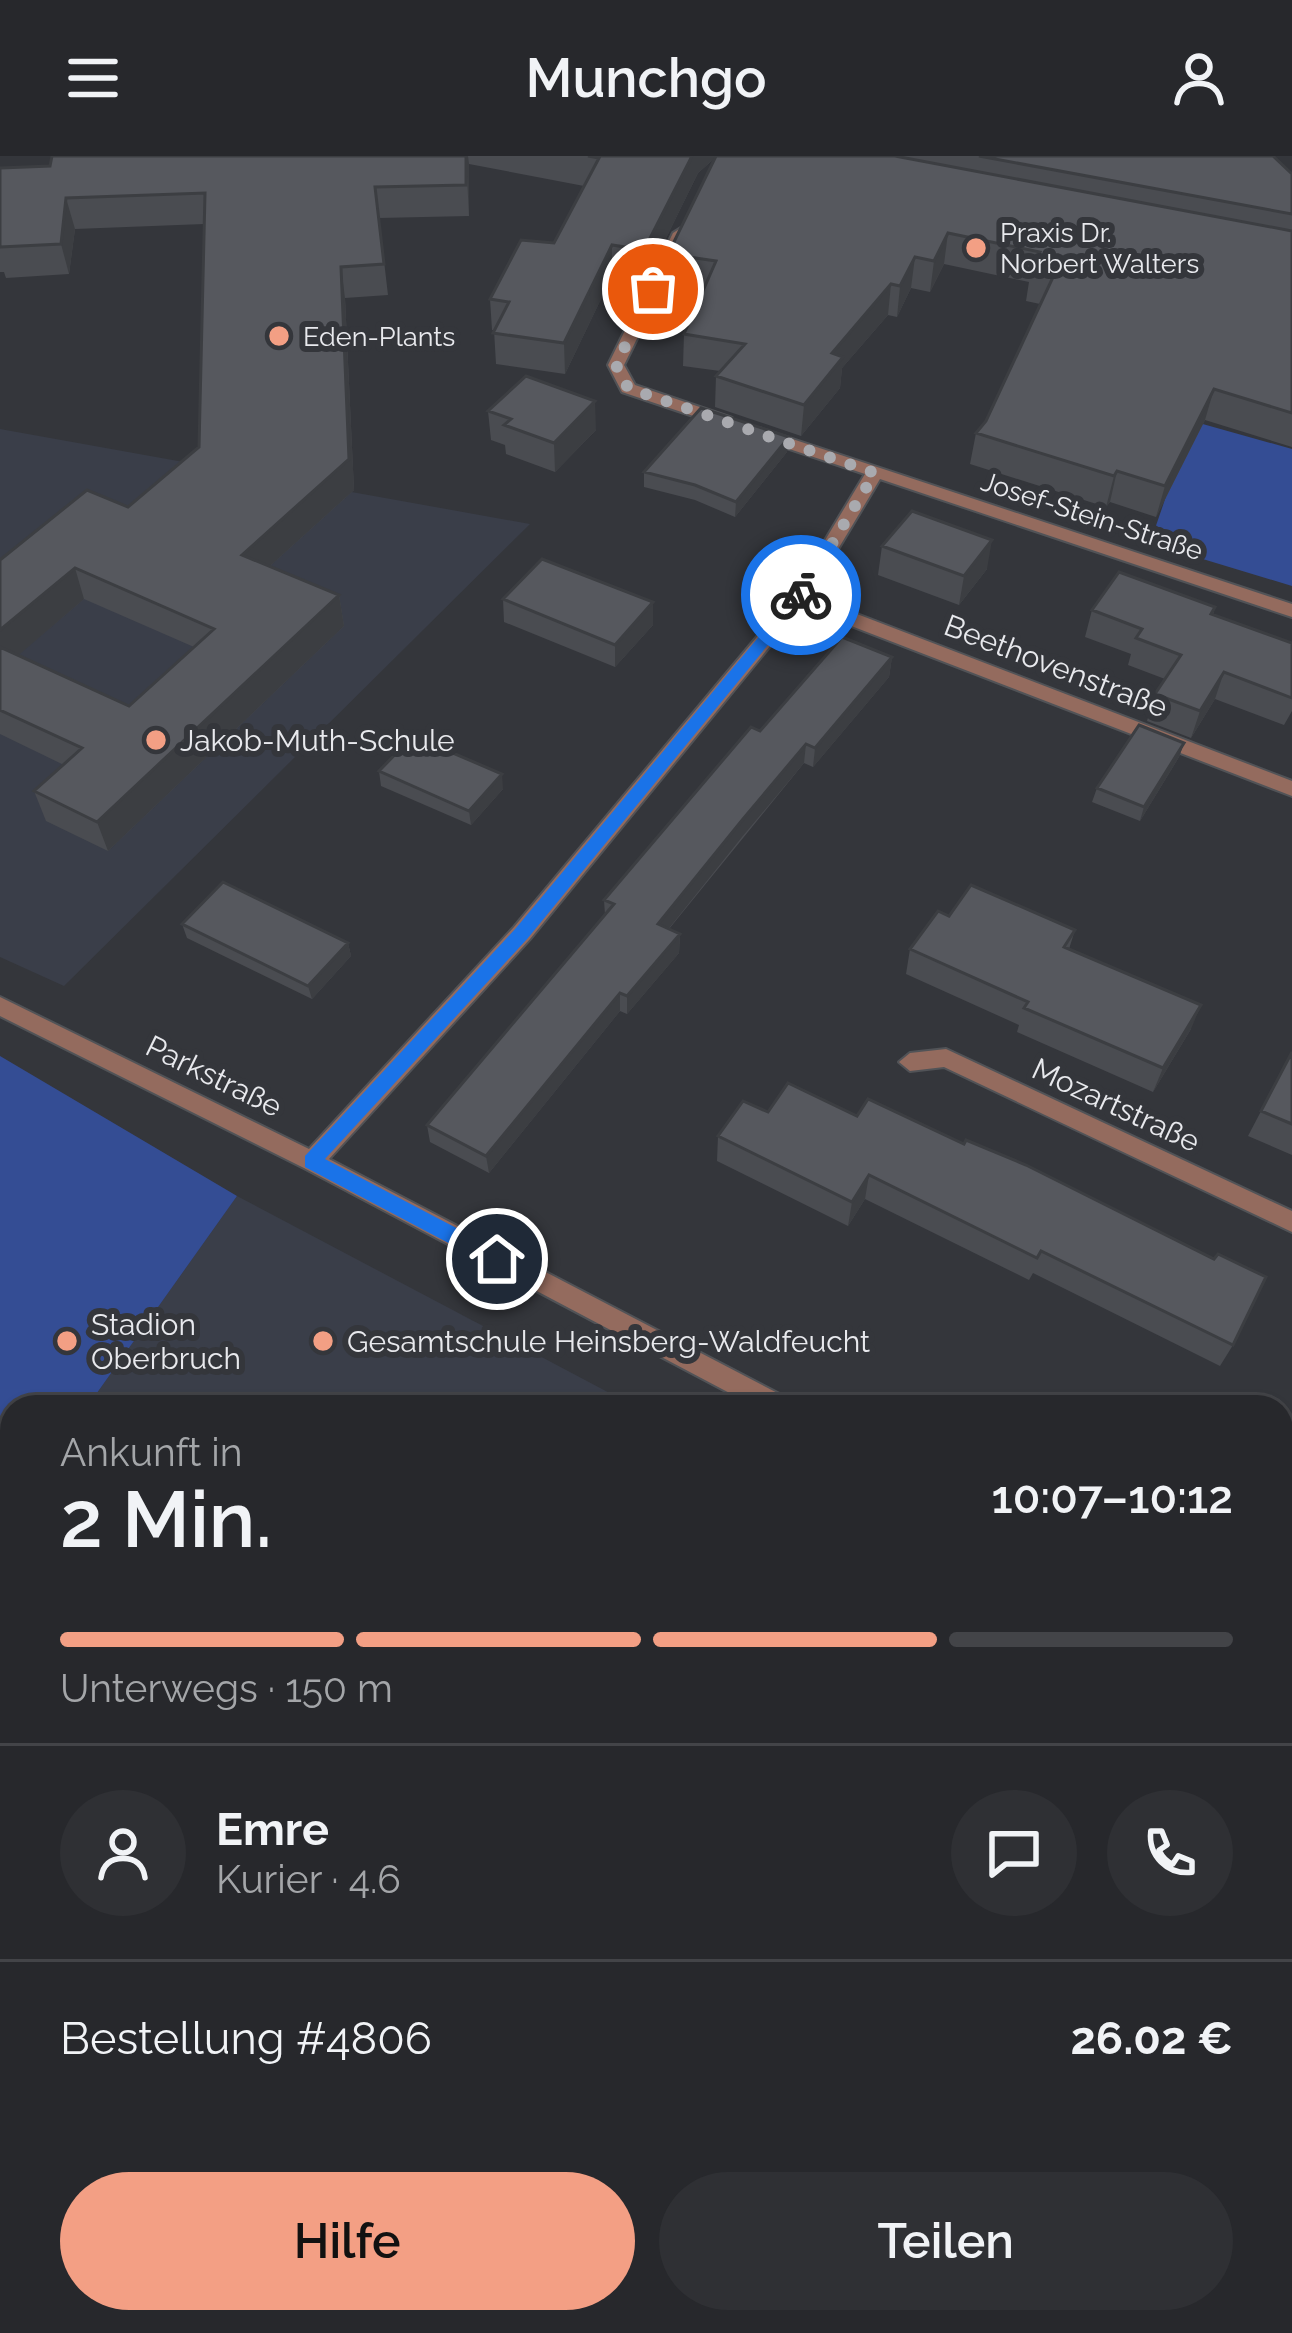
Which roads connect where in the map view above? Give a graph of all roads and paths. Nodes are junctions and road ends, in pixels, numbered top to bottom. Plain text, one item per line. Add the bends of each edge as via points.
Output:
1 (688, 217) edge
2 (875, 473) junction
3 (799, 599) junction
4 (1292, 611) edge
5 (1292, 788) edge
6 (0, 1006) edge
7 (910, 1062) dead end
8 (312, 1161) junction
9 (1292, 1222) edge
10 (758, 1395) edge

1 - 2 street, Josef-Stein-Straße via 616,365 628,388
2 - 3 street
2 - 4 street, Josef-Stein-Straße
3 - 5 street, Beethovenstraße
3 - 8 street via 522,933
6 - 8 street, Parkstraße
7 - 9 street, Mozartstraße via 946,1058
8 - 10 street, Parkstraße

